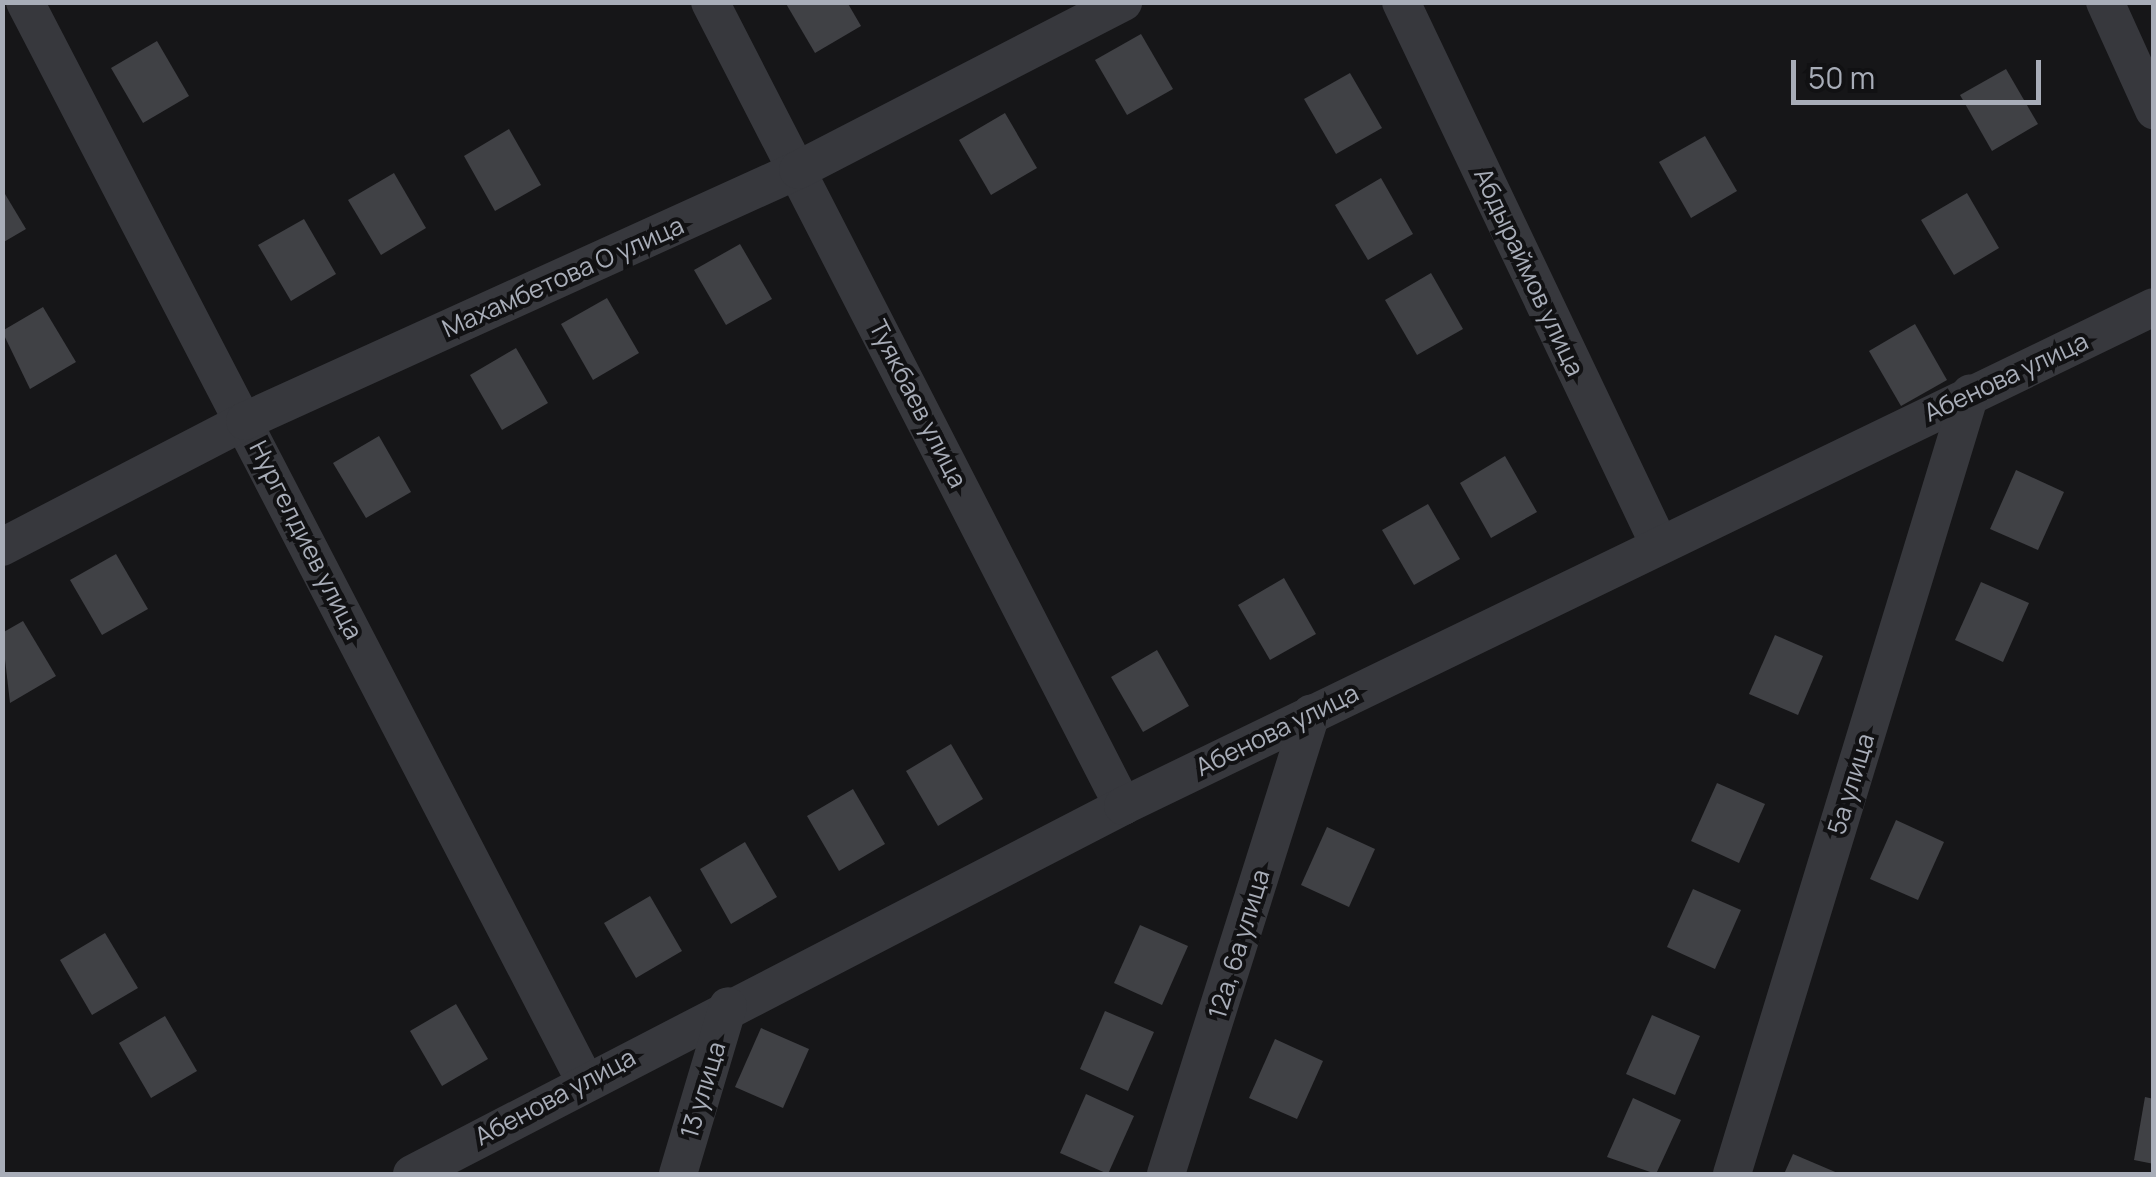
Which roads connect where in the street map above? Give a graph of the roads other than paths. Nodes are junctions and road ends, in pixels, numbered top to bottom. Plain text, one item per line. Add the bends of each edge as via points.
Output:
1 (25, 2) edge
2 (710, 2) edge
3 (1122, 2) edge
4 (1401, 2) edge
5 (2105, 2) edge
6 (2154, 110) edge
7 (798, 170) junction
8 (2154, 307) edge
9 (1970, 394) junction
10 (246, 421) junction
11 (1658, 542) junction
12 (2, 548) edge
13 (1311, 713) junction
14 (1123, 806) junction
15 (728, 1006) junction
16 (584, 1079) junction
17 (412, 1174) edge
18 (678, 1174) edge
19 (1166, 1174) edge
20 (1732, 1174) edge

1 - 10 street, Нургелдиев улица
2 - 7 street, Туякбаев улица
3 - 7 street, Махамбетова О улица
4 - 11 street, Абдыраймов улица
5 - 6 street
7 - 10 street, Махамбетова О улица
7 - 14 street, Туякбаев улица
8 - 9 street, Абенова улица
9 - 11 street, Абенова улица
9 - 20 street, 5а улица
10 - 12 street, Махамбетова О улица
10 - 16 street, Нургелдиев улица
11 - 13 street, Абенова улица
13 - 14 street, Абенова улица
13 - 19 street, 12а, 6а улица
14 - 15 street, Абенова улица
15 - 16 street, Абенова улица
15 - 18 street, 13 улица
16 - 17 street, Абенова улица

